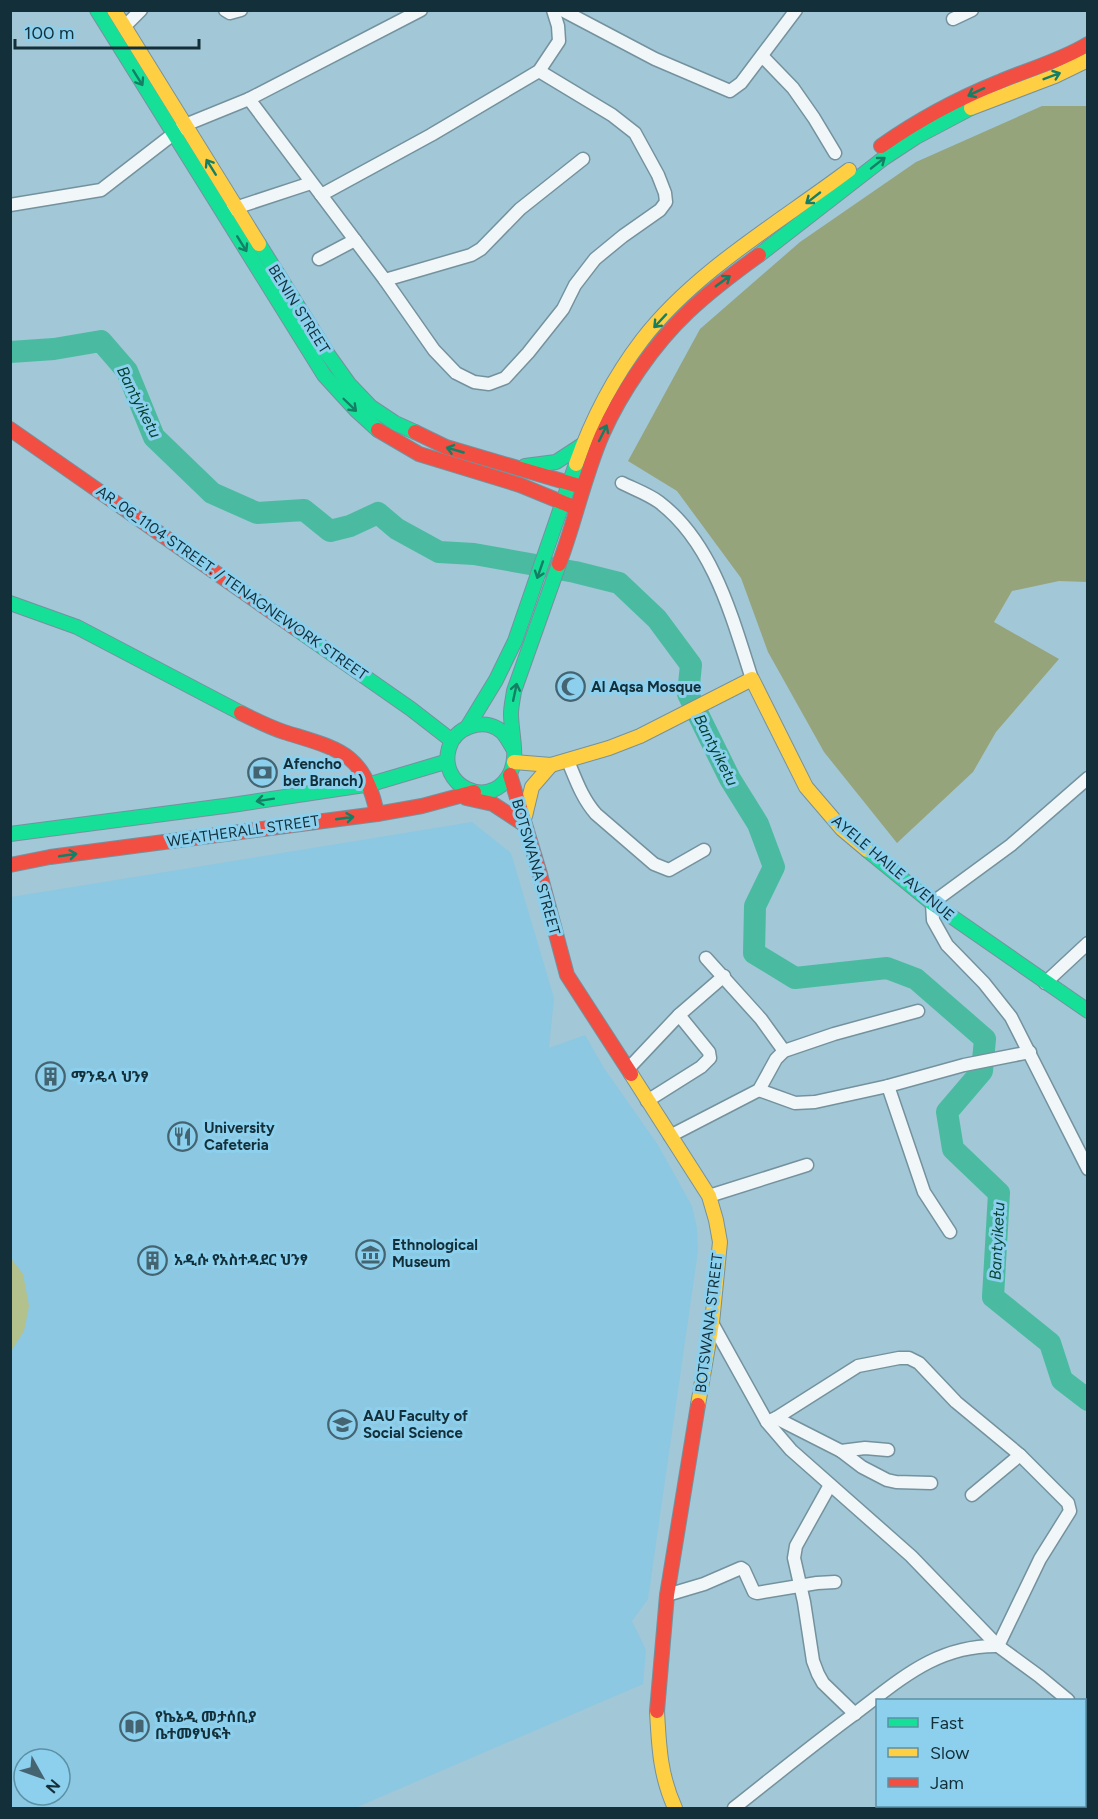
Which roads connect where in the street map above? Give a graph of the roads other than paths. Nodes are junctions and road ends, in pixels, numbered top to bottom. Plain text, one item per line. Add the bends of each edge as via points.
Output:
1 (97, 10) edge
2 (114, 10) edge
3 (141, 10) edge
4 (225, 10) edge
5 (241, 10) edge
6 (421, 10) edge
7 (553, 10) edge
8 (562, 10) edge
9 (796, 10) edge
10 (972, 10) edge
11 (953, 19) dead end
12 (124, 27) junction
13 (1088, 44) edge
14 (762, 56) junction
15 (1088, 60) edge
16 (539, 71) junction
17 (249, 99) junction
18 (185, 125) junction
19 (912, 131) junction
20 (173, 134) junction
21 (835, 153) dead end
22 (583, 159) dead end
23 (311, 183) junction
24 (321, 195) junction
25 (10, 205) edge
26 (230, 211) junction
27 (355, 240) junction
28 (320, 260) dead end
29 (385, 280) junction
30 (10, 429) edge
31 (582, 445) junction
32 (512, 465) junction
33 (567, 483) junction
34 (622, 483) dead end
35 (520, 485) junction
36 (584, 488) junction
37 (561, 503) junction
38 (576, 508) junction
39 (549, 521) junction
40 (10, 603) edge
41 (752, 679) junction
42 (468, 726) junction
43 (451, 740) junction
44 (568, 761) junction
45 (445, 762) junction
46 (513, 763) junction
47 (551, 765) junction
48 (1088, 778) edge
49 (370, 784) junction
50 (474, 792) junction
51 (459, 796) junction
52 (377, 814) junction
53 (525, 825) junction
54 (10, 834) edge
55 (704, 850) dead end
56 (10, 865) edge
57 (932, 903) junction
58 (1088, 943) edge
59 (706, 958) dead end
60 (724, 976) junction
61 (1045, 983) junction
62 (918, 1011) dead end
63 (1088, 1011) edge
64 (679, 1015) junction
65 (784, 1051) junction
66 (1030, 1052) junction
67 (628, 1069) junction
68 (888, 1086) junction
69 (759, 1090) junction
70 (647, 1101) junction
71 (670, 1136) junction
72 (807, 1165) dead end
73 (1088, 1169) edge
74 (709, 1196) junction
75 (950, 1232) dead end
76 (712, 1323) junction
77 (771, 1420) junction
78 (888, 1450) dead end
79 (841, 1451) junction
80 (1020, 1455) junction
81 (931, 1483) dead end
82 (830, 1485) junction
83 (972, 1495) dead end
84 (835, 1582) dead end
85 (799, 1586) junction
86 (667, 1595) junction
87 (998, 1646) junction
88 (1066, 1699) edge
89 (855, 1714) junction
90 (675, 1809) edge
91 (734, 1809) edge

1 -> 20 main road, BENIN STREET
2 - 12 main road, BENIN STREET
3 - 12 street
4 - 5 street
6 - 17 street
7 - 16 street via 559,41
8 - 14 street via 655,59 729,91 741,83
9 - 14 street
10 - 11 street
12 - 18 main road, BENIN STREET
13 -> 19 main road via 1042,67 979,90
14 - 21 street via 793,88
19 -> 15 main road
16 - 24 street
16 - 29 street via 635,133 654,167 666,202 595,259 528,353 505,378 489,384 456,373 434,350
17 - 18 street
17 - 23 street
18 - 20 street
26 -> 18 main road, BENIN STREET
19 -> 31 main road via 725,261 675,305 622,367
36 -> 19 main road via 598,444 620,400 660,342 686,313 884,158
20 - 25 street via 101,190
20 - 26 main road, BENIN STREET
22 - 29 street via 520,209 481,249
23 - 24 street
23 - 26 street
24 - 27 street
32 -> 26 main road, BENIN STREET via 446,447 371,407 349,384
26 -> 35 main road, BENIN STREET via 324,375 372,426 419,453
27 - 28 street
27 - 29 street
30 - 43 main road, AR_06_1104 STREET. / TENAGNEWORK STREET
31 - 32 main road via 560,462
31 - 33 main road
32 - 33 main road, BENIN STREET
33 - 36 main road, BENIN STREET
33 - 37 main road
34 - 41 street via 657,500 687,529 711,568
35 - 37 main road, BENIN STREET
35 - 39 main road
36 - 38 main road
37 - 38 main road, BENIN STREET
37 - 39 main road
46 -> 38 main road via 514,690 567,544
39 -> 42 main road via 529,603 496,680
40 - 49 main road via 87,632 267,726 344,753
41 - 44 main road via 640,736
41 - 57 main road, AYELE HAILE AVENUE via 806,787 822,807 849,835
42 - 43 main road
42 - 46 main road via 479,723 501,730 509,739
43 - 45 main road
44 - 47 main road
44 - 55 street via 581,794 596,814 654,864 669,870
45 - 49 main road
45 - 50 main road via 455,782
46 - 47 main road
46 - 50 main road via 495,789
46 - 53 main road, BOTSWANA STREET
47 - 53 main road via 531,788
48 - 57 street via 1011,845
49 - 52 main road
49 -> 54 main road
50 - 51 main road, WEATHERALL STREET
51 - 52 main road, WEATHERALL STREET
51 - 53 main road via 493,804
56 -> 52 main road, WEATHERALL STREET
53 - 67 main road, BOTSWANA STREET via 567,975
57 - 61 main road, AYELE HAILE AVENUE
57 - 66 street via 933,920 947,945 1011,1017
58 - 61 street
59 - 60 street
60 - 64 street
60 - 65 street
61 - 63 main road, AYELE HAILE AVENUE
62 - 65 street
64 - 67 street
64 - 70 street via 710,1058
65 - 69 street
66 - 68 street
66 - 73 street
67 - 70 main road, BOTSWANA STREET
68 - 69 street via 795,1103
68 - 75 street via 924,1192
69 - 71 street
70 - 71 main road, BOTSWANA STREET
71 - 74 main road, BOTSWANA STREET
72 - 74 street
74 - 76 main road, BOTSWANA STREET via 720,1242
76 - 77 street
76 - 86 main road, BOTSWANA STREET
77 - 79 street
77 - 80 street via 858,1366 909,1358
77 - 82 street via 791,1450
78 - 79 street
79 - 81 street via 887,1480
80 - 83 street
80 - 87 street via 1068,1503 1070,1511 1040,1559
82 - 85 street via 796,1546
82 - 87 street via 911,1556
84 - 85 street
85 - 86 street via 757,1593 741,1568
85 - 89 street via 818,1674
86 - 90 main road, BOTSWANA STREET via 657,1740 660,1765
87 - 88 street
87 - 89 street via 969,1646 932,1659 894,1682
89 - 91 street

